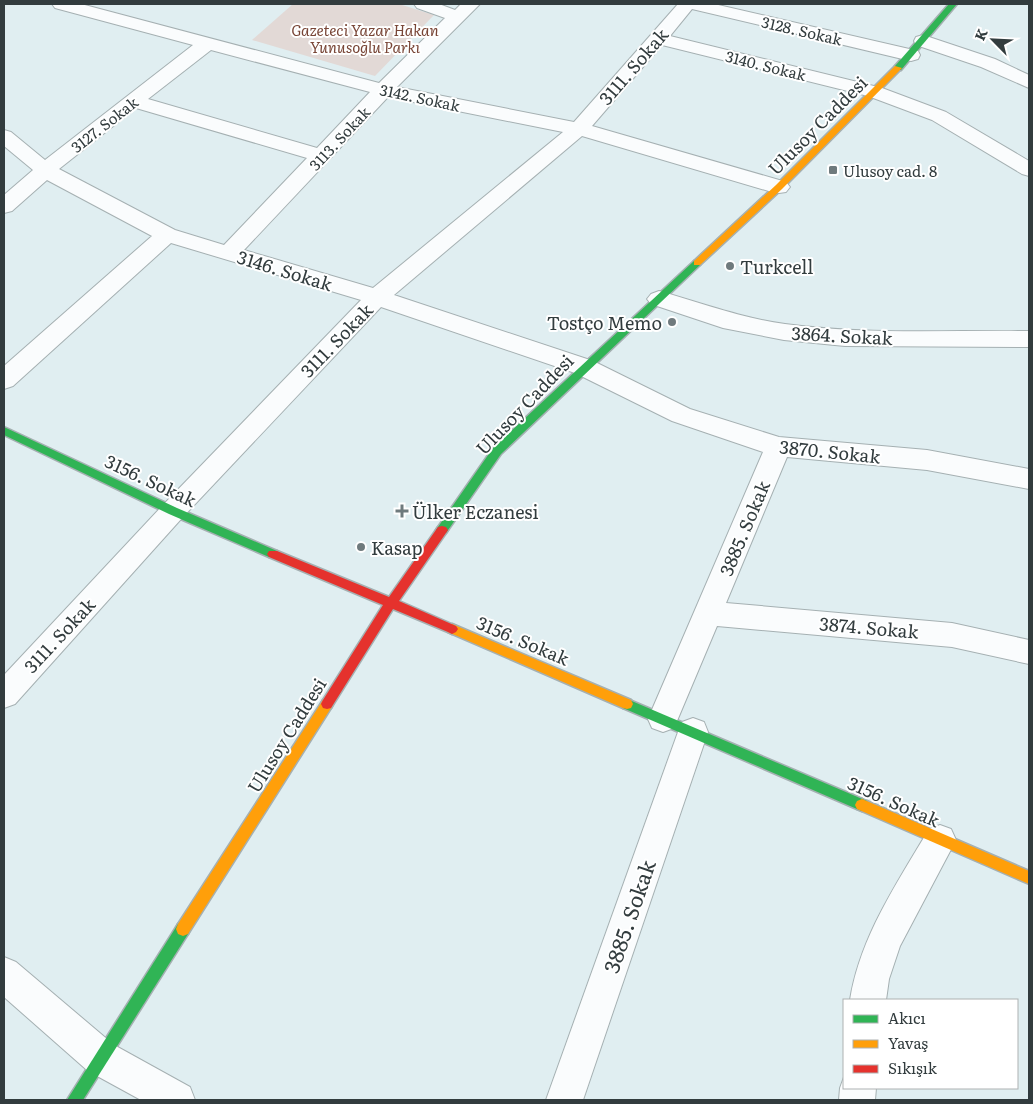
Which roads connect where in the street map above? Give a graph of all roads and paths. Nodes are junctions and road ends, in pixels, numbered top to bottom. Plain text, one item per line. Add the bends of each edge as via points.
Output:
1 (61, 4) edge
2 (423, 4) edge
3 (687, 4) edge
4 (692, 4) edge
5 (953, 4) edge
6 (465, 10) edge
7 (657, 38) junction
8 (206, 44) junction
9 (917, 48) junction
10 (1029, 82) edge
11 (384, 90) junction
12 (874, 92) junction
13 (133, 101) junction
14 (580, 129) junction
15 (4, 136) edge
16 (322, 156) junction
17 (45, 170) junction
18 (1029, 170) edge
19 (779, 187) junction
20 (4, 206) edge
21 (167, 235) junction
22 (229, 253) junction
23 (377, 297) junction
24 (659, 299) junction
25 (1029, 339) edge
26 (584, 366) junction
27 (4, 380) edge
28 (4, 431) edge
29 (778, 447) junction
30 (1029, 479) edge
31 (173, 511) junction
32 (391, 603) junction
33 (708, 613) junction
34 (1029, 652) edge
35 (4, 695) edge
36 (663, 719) junction
37 (693, 732) junction
38 (940, 840) junction
39 (1029, 878) edge
40 (4, 974) edge
41 (868, 999) edge
42 (101, 1058) junction
43 (74, 1100) edge
44 (177, 1100) edge
45 (564, 1100) edge

1 - 8 street, 3142. Sokak
2 - 6 street
3 - 7 street, 3111. Sokak
4 - 9 street, 3128. Sokak
5 - 9 street, Ulusoy Caddesi
6 - 11 street, 3113. Sokak
7 - 12 street, 3140. Sokak
7 - 14 street, 3111. Sokak
8 - 11 street, 3142. Sokak
8 - 13 street, 3127. Sokak
9 - 10 street, 3128. Sokak via 988,63
9 - 12 street, Ulusoy Caddesi
11 - 14 street, 3142. Sokak
11 - 16 street, 3113. Sokak
12 - 18 street, 3140. Sokak via 940,116
12 - 19 street, Ulusoy Caddesi
13 - 16 street
13 - 17 street, 3127. Sokak
14 - 19 street, 3142. Sokak
14 - 23 street, 3111. Sokak
15 - 17 street, 3146. Sokak
16 - 22 street, 3113. Sokak
17 - 20 street, 3127. Sokak
17 - 21 street, 3146. Sokak
19 - 24 street, Ulusoy Caddesi
21 - 22 street, 3146. Sokak
21 - 27 street
22 - 23 street, 3146. Sokak
23 - 26 street, 3146. Sokak
23 - 31 street, 3111. Sokak
24 - 25 street, 3864. Sokak via 723,320 784,332 845,338
24 - 26 street, Ulusoy Caddesi
26 - 29 street, 3870. Sokak via 681,415
26 - 32 street, Ulusoy Caddesi via 497,451
28 - 31 street, 3156. Sokak
29 - 30 street, 3870. Sokak via 927,460
29 - 33 street, 3885. Sokak
31 - 32 street, 3156. Sokak
31 - 35 street, 3111. Sokak
32 - 36 street, 3156. Sokak
32 - 42 street, Ulusoy Caddesi
33 - 34 street, 3874. Sokak via 952,635
33 - 36 street, 3885. Sokak
36 - 37 street, 3156. Sokak
37 - 38 street, 3156. Sokak
37 - 45 street, 3885. Sokak
38 - 39 street, 3156. Sokak
38 - 41 street via 884,942 870,978
40 - 42 street
42 - 43 street, Ulusoy Caddesi
42 - 44 street

